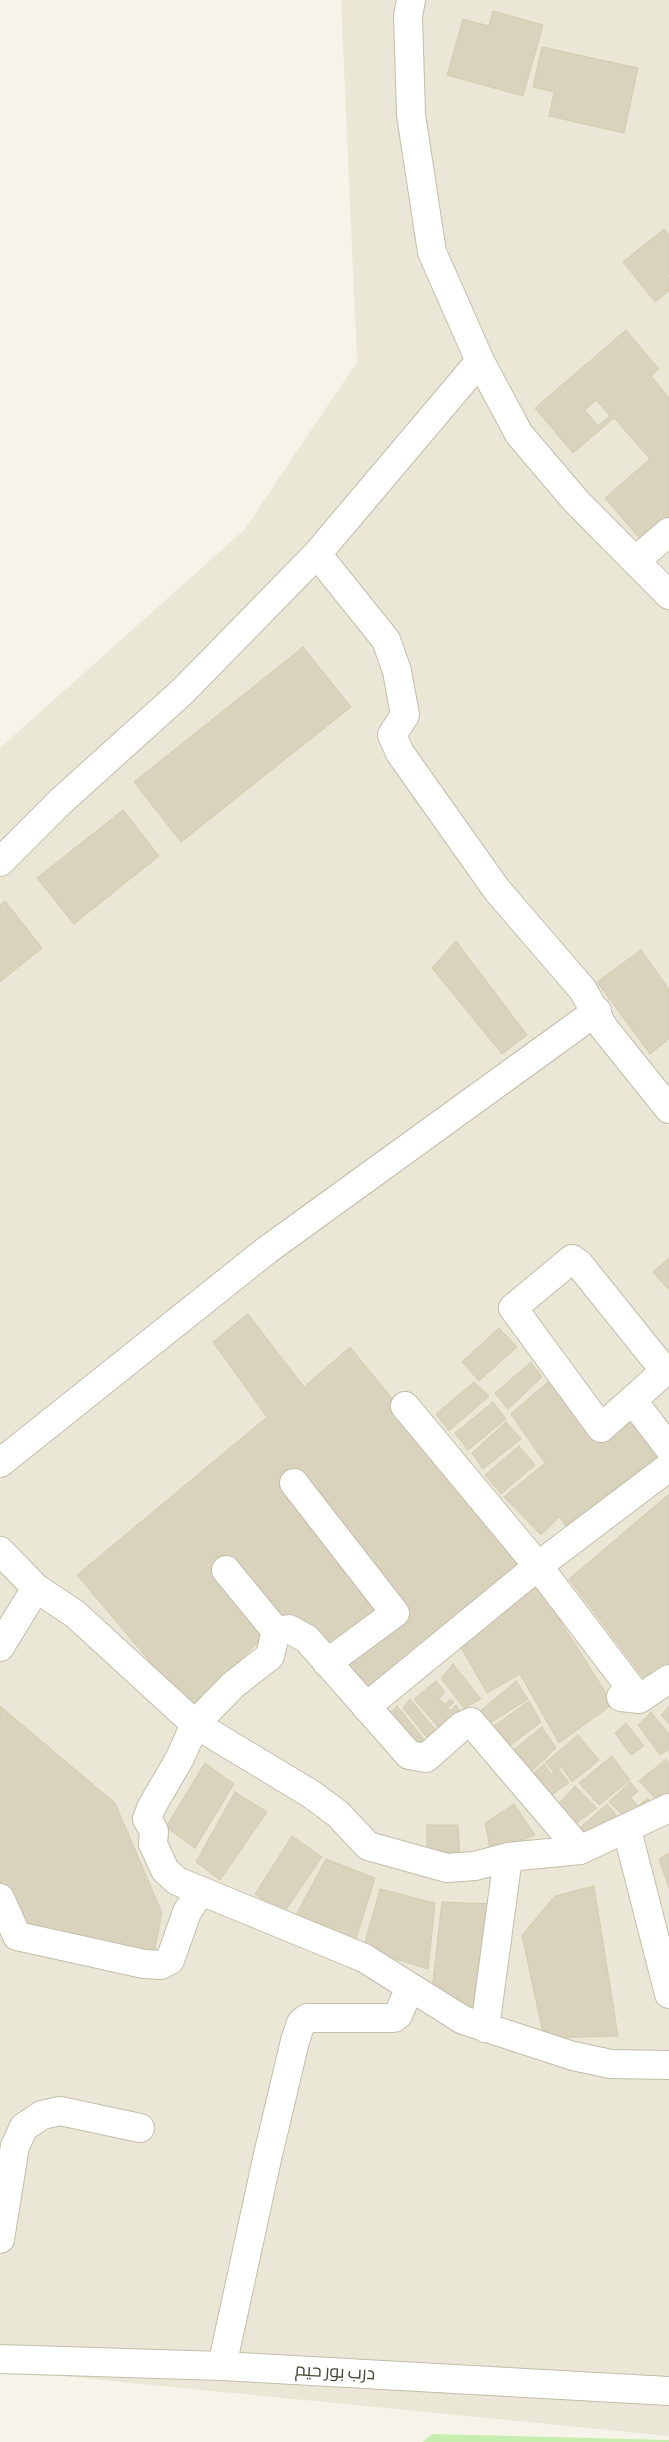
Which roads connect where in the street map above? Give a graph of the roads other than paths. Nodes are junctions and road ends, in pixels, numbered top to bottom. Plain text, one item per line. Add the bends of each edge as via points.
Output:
1 (410, 0) edge
2 (480, 361) junction
3 (669, 532) edge
4 (317, 554) junction
5 (635, 561) junction
6 (669, 595) edge
7 (0, 862) edge
8 (597, 1012) junction
9 (669, 1109) edge
10 (633, 1401) junction
11 (405, 1406) dead end
12 (669, 1448) edge
13 (0, 1463) edge
14 (669, 1467) edge
15 (294, 1483) dead end
16 (0, 1551) edge
17 (538, 1566) junction
18 (226, 1570) dead end
19 (36, 1588) junction
20 (276, 1631) junction
21 (0, 1647) edge
22 (327, 1662) junction
23 (669, 1679) edge
24 (366, 1707) junction
25 (195, 1724) junction
26 (669, 1808) edge
27 (627, 1830) junction
28 (580, 1850) junction
29 (508, 1857) junction
30 (201, 1891) junction
31 (0, 1898) edge
32 (8, 1944) edge
33 (410, 1987) junction
34 (669, 1994) edge
35 (485, 2028) junction
36 (669, 2065) edge
37 (140, 2128) dead end
38 (0, 2239) edge
39 (0, 2359) edge
40 (222, 2366) junction
41 (669, 2391) edge

1 - 2 street via 411,115 432,252
2 - 4 street
2 - 5 street via 519,434 575,500
3 - 5 street
4 - 7 street via 183,691 60,802
4 - 8 street via 386,640 397,671 405,714 392,734 400,753 498,890 583,990
5 - 6 street
8 - 9 street via 604,1028
8 - 13 street via 267,1250
10 - 10 street via 602,1428 513,1308 572,1260 579,1264 665,1371
10 - 12 street
11 - 17 street
14 - 17 street
15 - 22 street via 395,1613
16 - 19 street
17 - 23 street via 630,1698
17 - 24 street
18 - 20 street
19 - 21 street
19 - 25 street via 75,1614
20 - 22 street via 289,1629 307,1639
20 - 25 street via 270,1656 233,1685
22 - 24 street
24 - 28 street via 409,1755 426,1758 471,1722
25 - 29 street via 311,1794 338,1814 368,1846 447,1868 475,1866
25 - 30 street via 147,1820 154,1831 153,1844 165,1870 177,1881
26 - 27 street
27 - 28 street
27 - 34 street
28 - 29 street
29 - 35 street
30 - 32 street via 187,1912 170,1960 161,1965
30 - 33 street via 364,1958
31 - 32 street
33 - 35 street via 463,2020
33 - 40 street via 394,2018 307,2018 301,2023 294,2041
35 - 36 street via 573,2056 612,2064
37 - 38 street via 60,2111 42,2115 24,2127 15,2146
39 - 40 street, درب بور حيم
40 - 41 street, درب بور حيم

